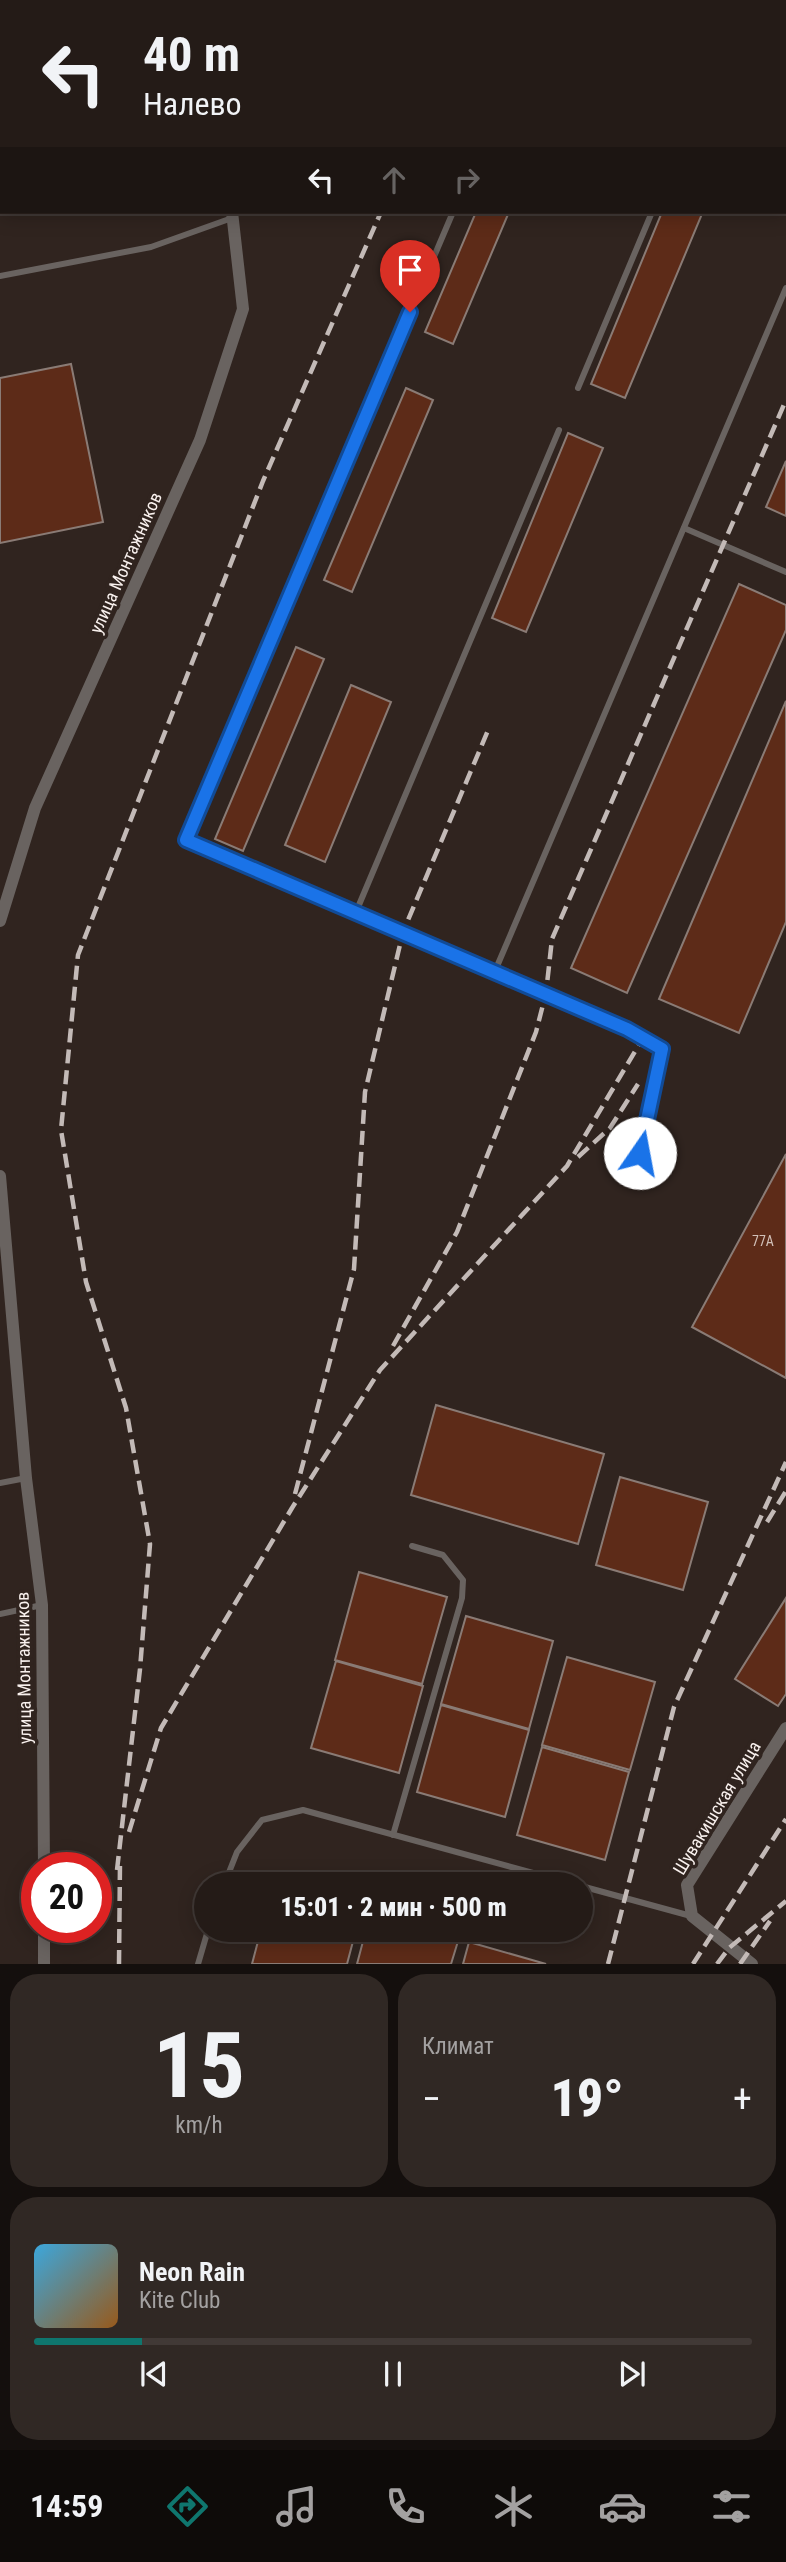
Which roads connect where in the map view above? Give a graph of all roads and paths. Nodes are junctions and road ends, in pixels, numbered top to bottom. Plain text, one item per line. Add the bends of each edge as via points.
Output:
1 (452, 214) edge
2 (651, 214) edge
3 (232, 215) edge
4 (0, 276) edge
5 (786, 288) edge
6 (578, 388) dead end
7 (559, 430) dead end
8 (684, 528) junction
9 (786, 572) edge
10 (356, 912) junction
11 (0, 921) edge
12 (495, 971) junction
13 (640, 1153) dead end
14 (0, 1176) edge
15 (26, 1478) junction
16 (0, 1483) edge
17 (412, 1546) dead end
18 (42, 1605) junction
19 (0, 1614) edge
20 (786, 1728) edge
21 (393, 1835) junction
22 (44, 1852) edge
23 (229, 1872) edge
24 (531, 1872) edge
25 (593, 1889) edge
26 (692, 1916) junction
27 (204, 1942) edge
28 (44, 1943) edge
29 (44, 1964) edge
30 (198, 1964) edge
31 (752, 1964) edge

1 - 10 lane via 186,840
2 - 6 lane
3 - 4 lane via 151,247
3 - 11 street, улица Монтажников via 243,309 222,374 200,440 35,808
5 - 8 lane
7 - 10 lane
8 - 9 lane
8 - 12 lane
10 - 12 lane
12 - 13 lane via 662,1049
14 - 15 street, улица Монтажников
15 - 16 lane
15 - 18 street, улица Монтажников
17 - 21 lane via 443,1555 463,1580 462,1598
18 - 19 lane
18 - 22 street, улица Монтажников
20 - 26 street, Шувакишская улица via 687,1885
21 - 23 lane via 303,1810 261,1820 237,1852
21 - 24 lane
25 - 26 lane
26 - 31 street
27 - 30 lane
28 - 29 street

